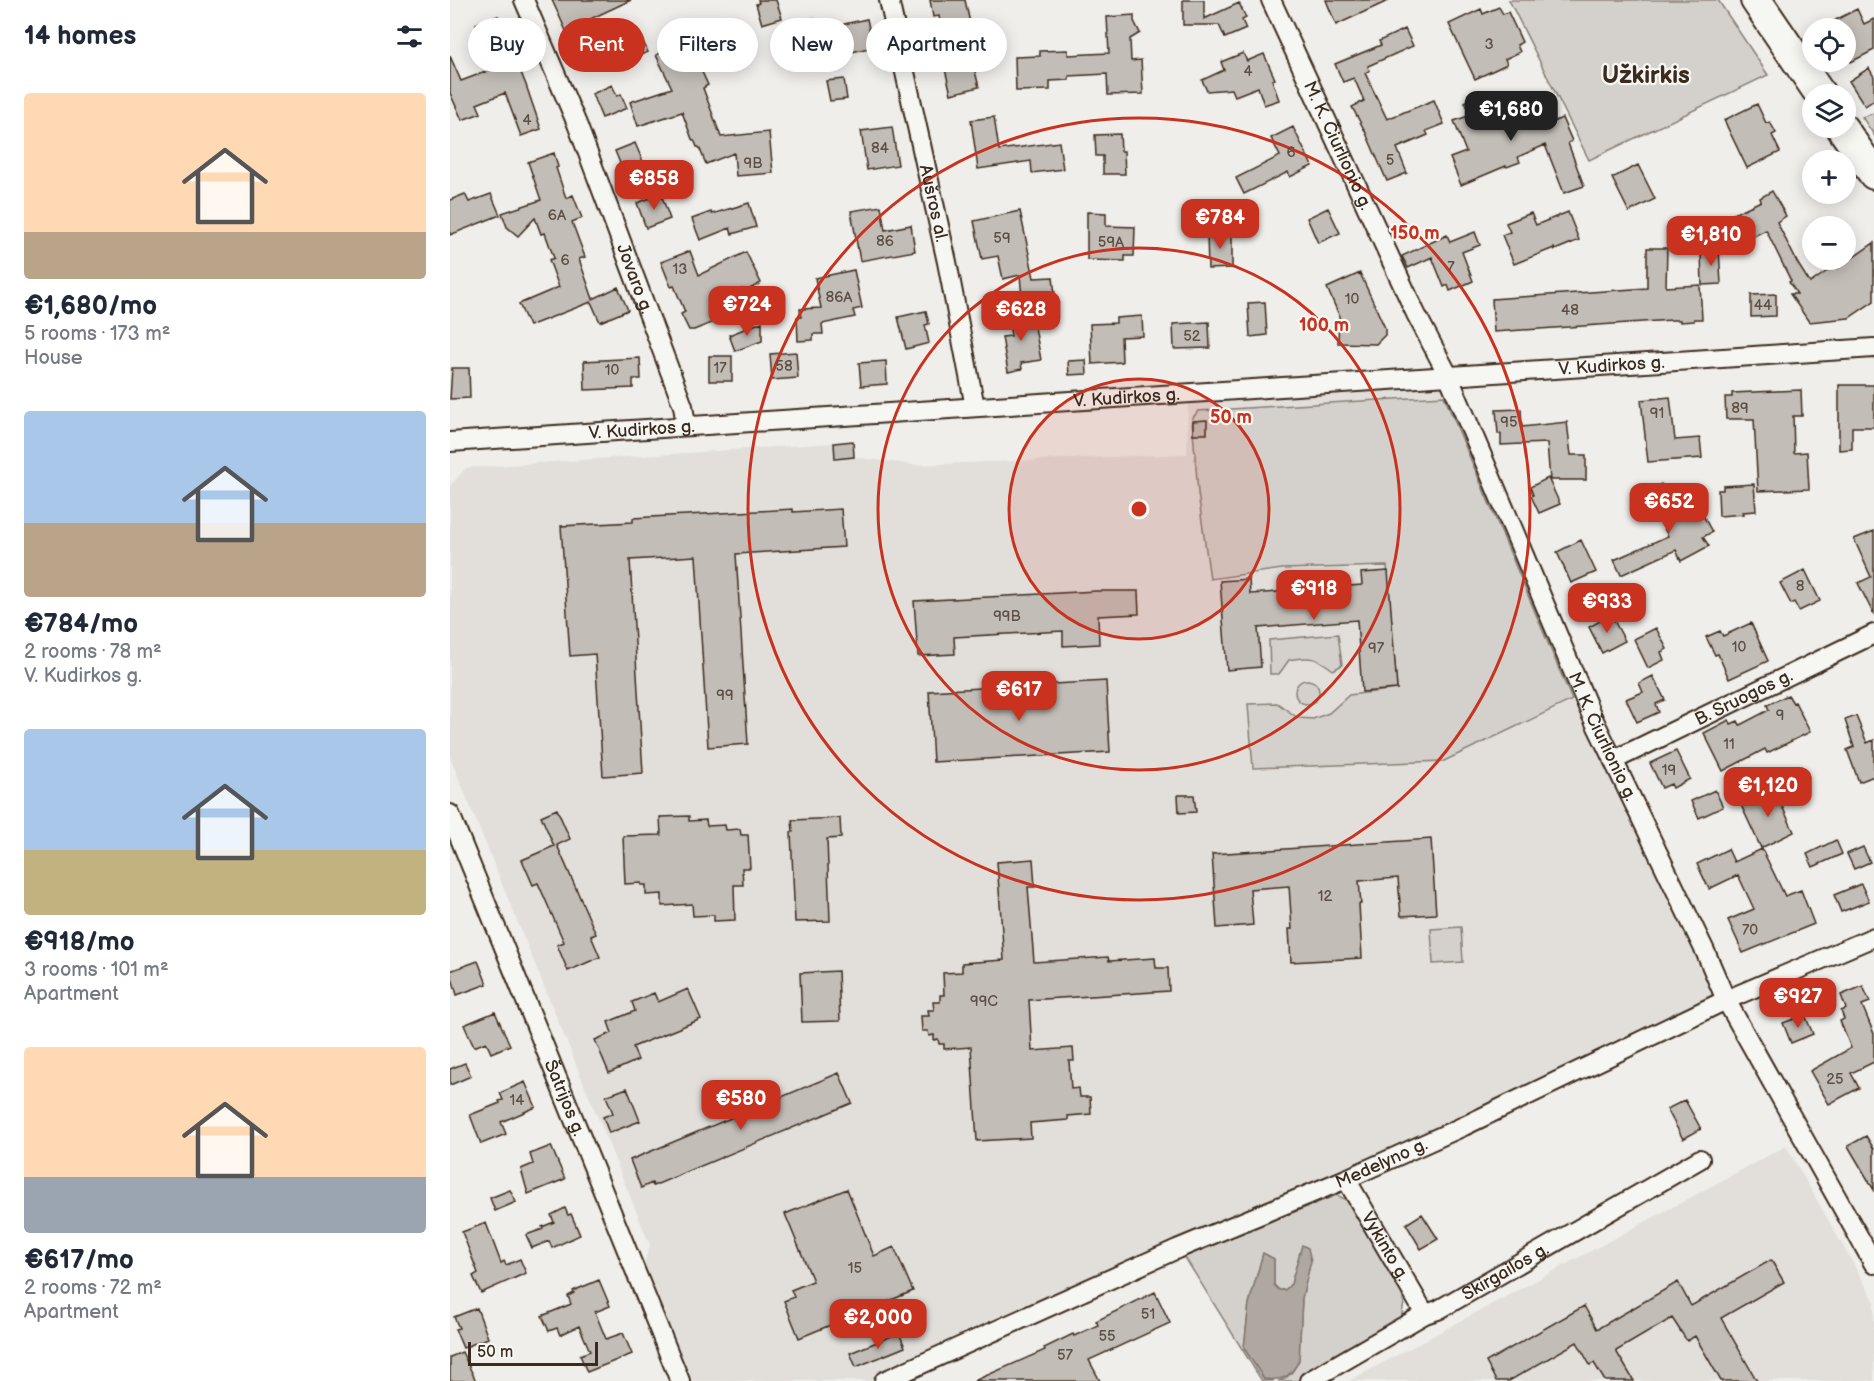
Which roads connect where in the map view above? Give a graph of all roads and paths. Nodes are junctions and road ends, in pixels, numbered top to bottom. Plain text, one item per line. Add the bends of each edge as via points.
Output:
1 (524, 0) edge
2 (889, 0) edge
3 (1271, 0) edge
4 (1756, 0) edge
5 (1813, 84) edge
6 (1849, 138) edge
7 (1874, 174) edge
8 (1874, 348) edge
9 (1448, 375) junction
10 (975, 407) junction
11 (686, 425) junction
12 (450, 442) edge
13 (1874, 634) edge
14 (1614, 760) junction
15 (450, 814) edge
16 (1874, 937) edge
17 (1726, 1000) junction
18 (1700, 1159) dead end
19 (1346, 1179) junction
20 (1874, 1264) edge
21 (1425, 1314) junction
22 (680, 1381) edge
23 (884, 1381) edge
24 (1309, 1381) edge

1 - 11 street, Jovaro g. via 602,189 683,406
2 - 10 street, Aušros al.
3 - 9 street, M. K. Čiurlionio g.
4 - 5 highway
6 - 7 highway
8 - 9 street, V. Kudirkos g.
9 - 10 street, V. Kudirkos g.
9 - 14 street, M. K. Čiurlionio g. via 1586,704
10 - 11 street, V. Kudirkos g.
11 - 12 street, V. Kudirkos g.
13 - 14 street, B. Sruogos g.
14 - 17 street, M. K. Čiurlionio g.
15 - 22 street, Šatrijos g.
16 - 17 street, Medelyno g.
17 - 19 street, Medelyno g.
17 - 20 street, M. K. Čiurlionio g.
18 - 21 street, Skirgailos g.
19 - 21 street, Vykinto g.
19 - 23 street, Medelyno g. via 1177,1249
21 - 24 street, Skirgailos g.

